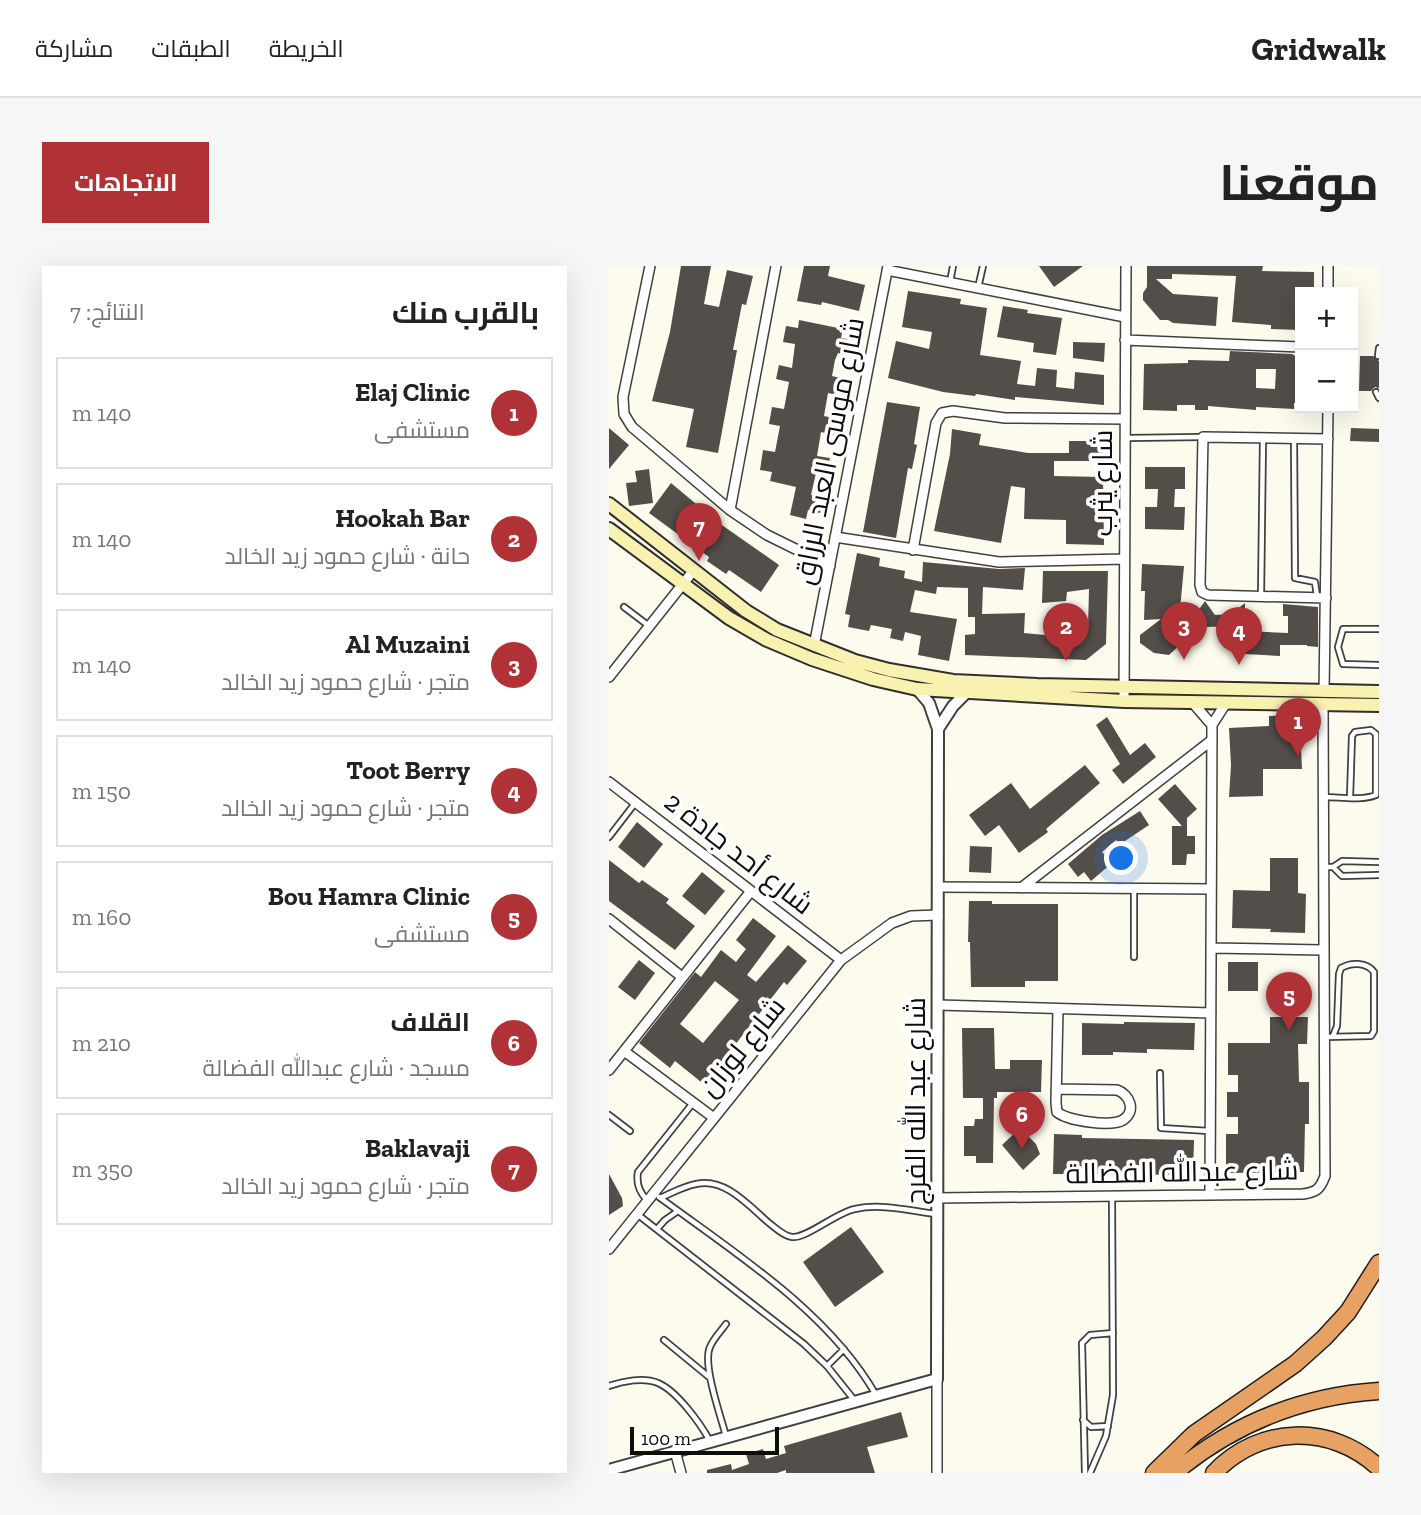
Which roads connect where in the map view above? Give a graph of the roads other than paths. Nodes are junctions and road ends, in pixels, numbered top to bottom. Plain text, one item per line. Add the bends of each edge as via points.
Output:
1 (650, 266) edge
2 (776, 266) edge
3 (953, 266) edge
4 (983, 266) edge
5 (1126, 266) edge
6 (1328, 266) edge
7 (887, 268) edge
8 (950, 282) junction
9 (1328, 287) edge
10 (978, 289) junction
11 (1125, 317) junction
12 (1125, 340) junction
13 (1295, 347) edge
14 (1379, 348) edge
15 (1378, 356) edge
16 (1376, 392) dead end
17 (1379, 398) edge
18 (1328, 413) edge
19 (1125, 419) junction
20 (1203, 437) junction
21 (1125, 438) junction
22 (1263, 438) junction
23 (1294, 439) junction
24 (1328, 439) junction
25 (609, 504) edge
26 (730, 510) junction
27 (609, 529) edge
28 (835, 537) junction
29 (913, 550) junction
30 (1124, 559) junction
31 (829, 566) junction
32 (694, 570) junction
33 (683, 584) junction
34 (1261, 597) junction
35 (1322, 598) junction
36 (624, 607) dead end
37 (650, 626) junction
38 (1379, 629) edge
39 (814, 646) junction
40 (1324, 646) junction
41 (1338, 647) junction
42 (1379, 665) edge
43 (609, 677) edge
44 (1124, 686) junction
45 (917, 690) junction
46 (1379, 692) edge
47 (966, 694) junction
48 (1323, 698) junction
49 (1124, 701) junction
50 (1193, 702) junction
51 (1226, 703) junction
52 (1379, 705) edge
53 (1212, 724) junction
54 (938, 729) junction
55 (1212, 740) junction
56 (609, 782) edge
57 (1323, 797) junction
58 (1350, 797) junction
59 (636, 802) junction
60 (609, 837) edge
61 (1379, 862) edge
62 (1328, 867) junction
63 (1379, 875) edge
64 (938, 887) junction
65 (1021, 888) junction
66 (1134, 889) junction
67 (1211, 889) junction
68 (751, 891) junction
69 (938, 915) junction
70 (609, 920) edge
71 (1211, 948) junction
72 (1322, 950) junction
73 (1134, 957) dead end
74 (841, 960) junction
75 (682, 978) junction
76 (938, 1005) junction
77 (1058, 1009) junction
78 (1211, 1013) junction
79 (1328, 1037) junction
80 (624, 1051) junction
81 (609, 1070) edge
82 (1160, 1073) dead end
83 (1056, 1088) junction
84 (693, 1103) junction
85 (609, 1115) edge
86 (714, 1118) junction
87 (630, 1131) dead end
88 (1210, 1131) junction
89 (1210, 1195) junction
90 (1112, 1196) junction
91 (654, 1197) junction
92 (937, 1198) junction
93 (678, 1210) junction
94 (637, 1214) junction
95 (937, 1214) junction
96 (657, 1229) junction
97 (609, 1249) edge
98 (1379, 1263) edge
99 (726, 1324) dead end
100 (1113, 1333) junction
101 (664, 1340) dead end
102 (844, 1349) junction
103 (827, 1366) junction
104 (710, 1377) junction
105 (937, 1379) junction
106 (609, 1385) edge
107 (1379, 1391) edge
108 (877, 1395) junction
109 (855, 1401) junction
110 (1083, 1420) junction
111 (1108, 1426) junction
112 (727, 1437) junction
113 (710, 1441) junction
114 (675, 1451) junction
115 (1379, 1468) edge
116 (609, 1470) edge
117 (681, 1473) edge
118 (937, 1473) edge
119 (1087, 1473) edge
120 (1153, 1473) edge
121 (1174, 1473) edge
122 (1214, 1473) edge

1 - 26 street via 623,397 624,414 632,427
2 - 26 street
3 - 8 lane
4 - 10 lane
5 - 11 street, شارع يثرب
6 - 9 street
7 - 8 street
7 - 28 street, شارع موسى العبد الرزاق
8 - 10 street
10 - 11 street
11 - 12 street, شارع يثرب
12 - 13 street
12 - 19 street, شارع يثرب
14 - 15 lane
16 - 17 lane
18 - 24 street, شارع عبدالله الفضالة
19 - 21 street, شارع يثرب
19 - 29 street via 942,413 936,423
20 - 21 lane
20 - 22 street
20 - 34 street via 1202,592
21 - 30 street, شارع يثرب
22 - 23 street
22 - 34 lane
23 - 24 street
23 - 35 lane via 1295,578 1315,582
24 - 35 street, شارع عبدالله الفضالة
25 - 32 main road
26 - 31 street via 767,535
27 - 33 main road
28 - 29 street
28 - 31 street, شارع موسى العبد الرزاق
29 - 30 street via 999,562
30 - 44 street, شارع يثرب
31 - 39 street, شارع موسى العبد الرزاق
32 - 33 street
32 - 39 main road via 746,611
33 - 37 street
33 - 45 main road via 767,640 812,659
34 - 35 street
35 - 40 street, شارع عبدالله الفضالة
36 - 37 lane
37 - 43 street
38 - 41 lane via 1343,629
39 - 44 main road via 925,678
40 - 41 lane
40 - 48 street, شارع عبدالله الفضالة
41 - 42 lane via 1343,664
44 - 48 main road
44 - 49 street, شارع يثرب
45 - 47 main road
45 - 54 street, شارع عبد الله الفرج via 929,703
46 - 48 main road
47 - 49 main road
47 - 54 street
48 - 51 main road
48 - 52 main road
48 - 57 street, شارع عبدالله الفضالة
49 - 50 main road
50 - 51 main road
50 - 53 street
51 - 53 street
53 - 55 street
54 - 64 street, شارع عبد الله الفرج
55 - 65 street
55 - 67 street
56 - 59 street, شارع أحد جادة 2
57 - 58 lane
57 - 62 street, شارع عبدالله الفضالة
58 - 58 lane via 1372,797 1377,792 1375,734 1371,730 1352,736
59 - 60 lane
59 - 68 street, شارع أحد جادة 2
61 - 62 lane via 1342,861
62 - 63 lane via 1342,876
62 - 72 street, شارع عبدالله الفضالة
64 - 65 street
64 - 69 street, شارع عبد الله الفرج
65 - 66 street
66 - 67 street
66 - 73 lane
67 - 71 street
68 - 74 street, شارع أحد جادة 2
68 - 75 street
69 - 74 street, شارع لوزان via 911,916 892,923
69 - 76 street, شارع عبد الله الفرج
70 - 75 street
71 - 72 street
71 - 78 street
72 - 79 street, شارع عبدالله الفضالة
74 - 86 street, شارع لوزان
75 - 80 street
76 - 77 street
76 - 92 street, شارع عبد الله الفرج
77 - 78 street
77 - 83 street
78 - 88 street
79 - 79 lane via 1337,1026 1341,968 1358,963 1369,966 1374,972 1374,1031 1371,1036
79 - 89 street, شارع عبدالله الفضالة via 1321,1187 1303,1194
80 - 81 street
80 - 84 street
82 - 88 lane via 1161,1128
83 - 83 street via 1057,1112 1064,1118 1118,1122 1126,1119 1131,1105 1117,1090
84 - 86 street
84 - 91 lane via 638,1172 639,1189
85 - 87 lane
86 - 91 street, شارع لوزان
88 - 89 street
89 - 90 street, شارع عبدالله الفضالة
90 - 92 street, شارع عبدالله الفضالة
90 - 100 lane
91 - 93 lane
91 - 94 street, شارع لوزان
91 - 95 lane via 692,1185 713,1184 794,1237 856,1208
92 - 95 street, شارع عبد الله الفرج
93 - 96 lane
93 - 102 lane via 774,1284
94 - 96 lane
94 - 97 street, شارع لوزان
95 - 105 street, شارع عبد الله الفرج
96 - 103 lane
98 - 120 highway via 1348,1312 1324,1338 1295,1364 1194,1434
99 - 104 lane via 708,1350
100 - 110 lane via 1090,1335 1082,1343
100 - 111 lane via 1114,1395
101 - 104 lane
102 - 103 lane
102 - 108 lane
103 - 109 lane
104 - 112 lane
105 - 108 street
105 - 118 street, شارع عبد الله الفرج
106 - 113 lane via 657,1382 699,1422
107 - 121 highway via 1326,1397 1267,1415 1219,1440
108 - 109 street
109 - 112 street
110 - 111 lane via 1091,1427
110 - 119 lane
111 - 119 lane
112 - 113 street
113 - 114 street
114 - 116 street
114 - 117 street
115 - 122 highway via 1339,1443 1290,1434 1254,1443

